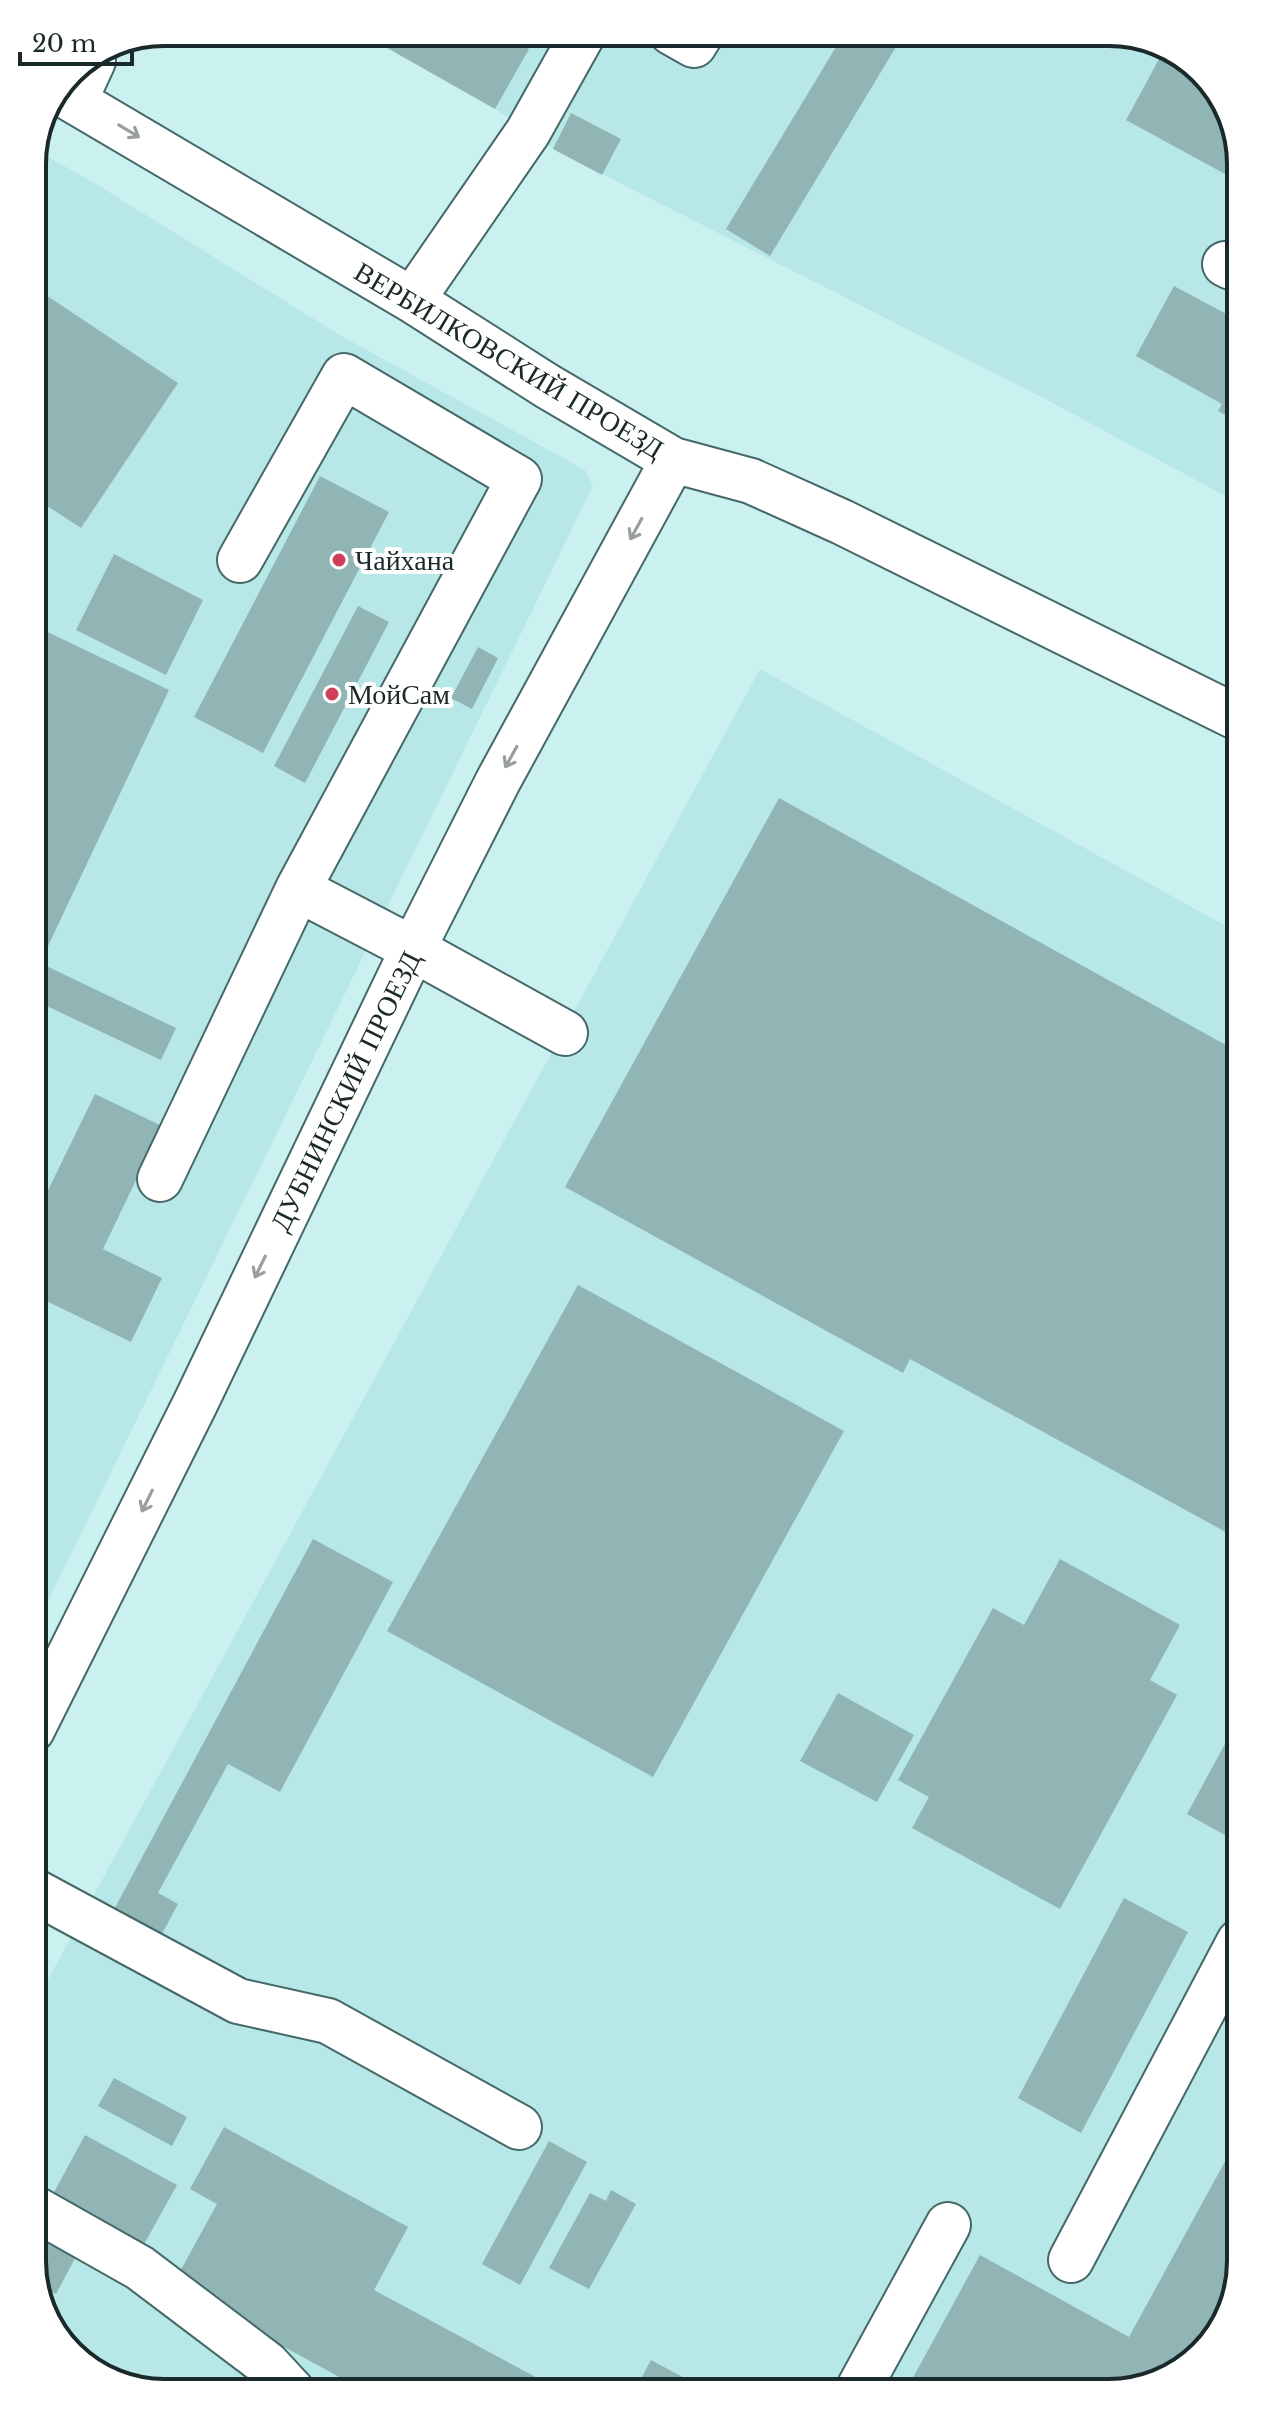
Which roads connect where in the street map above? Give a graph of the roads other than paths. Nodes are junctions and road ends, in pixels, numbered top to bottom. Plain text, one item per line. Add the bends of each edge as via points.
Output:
1 (576, 46) edge
2 (76, 85) edge
3 (412, 300) junction
4 (673, 460) junction
5 (240, 560) dead end
6 (1227, 713) edge
7 (298, 889) junction
8 (413, 949) junction
9 (565, 1033) dead end
10 (160, 1179) dead end
11 (46, 1691) edge
12 (46, 1898) edge
13 (1227, 1965) edge
14 (519, 2127) dead end
15 (46, 2215) edge
16 (948, 2225) dead end
17 (1071, 2260) dead end
18 (281, 2379) edge
19 (864, 2379) edge

1 - 3 street via 528,132
2 -> 3 street, ВЕРБИЛКОВСКИЙ ПРОЕЗД
3 - 4 street, ВЕРБИЛКОВСКИЙ ПРОЕЗД
4 - 6 street, ВЕРБИЛКОВСКИЙ ПРОЕЗД via 751,481 842,522
4 -> 8 street, ДУБНИНСКИЙ ПРОЕЗД
5 - 7 street via 344,376 519,479
7 - 8 street
7 - 10 street
8 - 9 street
8 -> 11 street, ДУБНИНСКИЙ ПРОЕЗД via 195,1404
12 - 14 street via 238,2001 328,2021
13 - 17 street
15 - 18 street via 140,2268
16 - 19 street

